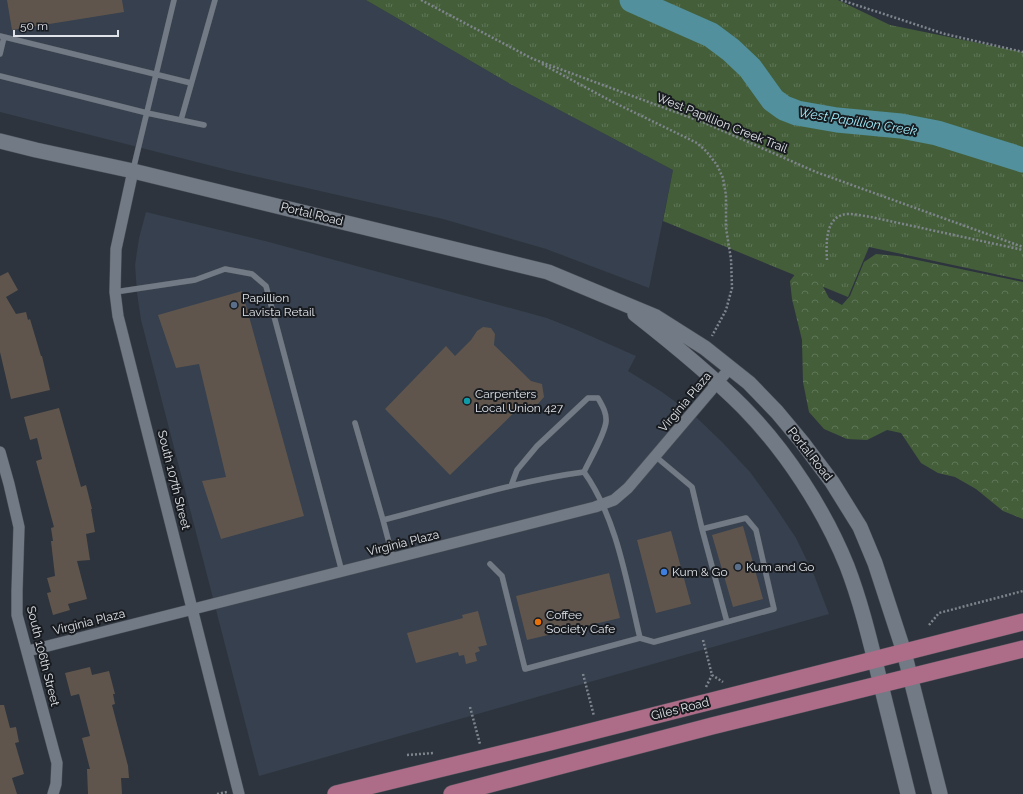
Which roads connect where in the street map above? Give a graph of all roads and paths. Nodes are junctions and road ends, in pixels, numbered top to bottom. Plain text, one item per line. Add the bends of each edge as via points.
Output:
1 (174, 0) edge
2 (215, 0) edge
3 (420, 0) edge
4 (841, 0) edge
5 (2, 36) edge
6 (1023, 52) edge
7 (0, 54) edge
8 (533, 59) junction
9 (156, 74) junction
10 (0, 76) edge
11 (191, 83) junction
12 (147, 113) junction
13 (181, 120) junction
14 (204, 125) dead end
15 (0, 141) edge
16 (133, 171) junction
17 (1023, 248) edge
18 (827, 260) dead end
19 (115, 292) junction
20 (620, 302) junction
21 (705, 348) junction
22 (730, 368) junction
23 (718, 383) junction
24 (355, 423) dead end
25 (0, 452) edge
26 (655, 456) junction
27 (584, 472) junction
28 (512, 486) junction
29 (603, 504) junction
30 (383, 520) junction
31 (702, 529) junction
32 (393, 558) junction
33 (490, 564) dead end
34 (342, 572) junction
35 (1023, 591) edge
36 (193, 610) junction
37 (727, 622) junction
38 (1023, 622) edge
39 (929, 625) dead end
40 (640, 638) junction
41 (703, 640) dead end
42 (1023, 649) edge
43 (28, 652) junction
44 (904, 652) junction
45 (875, 660) junction
46 (583, 674) dead end
47 (712, 675) junction
48 (910, 677) junction
49 (726, 683) dead end
50 (881, 684) junction
51 (705, 688) dead end
52 (470, 707) dead end
53 (594, 716) dead end
54 (480, 744) dead end
55 (53, 794) edge
56 (239, 794) edge
57 (336, 794) edge
58 (452, 794) edge
59 (908, 794) edge
60 (940, 794) edge

1 - 9 lane
2 - 11 lane
3 - 8 path, West Papillion Creek Trail
4 - 6 path via 946,34
5 - 7 lane
5 - 9 lane
8 - 17 path, West Papillion Creek Trail via 705,123 816,172
8 - 21 path via 697,143 717,165 723,178 726,195 726,228 732,288 726,310
9 - 11 lane
9 - 12 lane
10 - 12 lane
11 - 13 lane
12 - 13 lane
12 - 16 lane
13 - 14 lane
15 - 16 main road, Portal Road
16 - 19 street, South 107th Street via 116,248
16 - 20 main road, Portal Road via 548,272
17 - 18 path via 848,214 834,219 830,227 826,237
19 - 34 lane via 195,280 225,269 252,274 266,286
19 - 36 street, South 107th Street via 118,316
20 - 21 main road, Portal Road via 656,317
20 - 23 main road, Portal Road
21 - 22 main road, Portal Road
22 - 23 street, Virginia Plaza
22 - 44 main road, Portal Road via 749,383 802,442 860,526
23 - 26 street, Virginia Plaza
23 - 45 main road, Portal Road via 773,442 815,502 846,566
24 - 30 lane
25 - 43 street, South 106th Street via 19,527 17,615
26 - 29 street, Virginia Plaza via 628,488 614,500
26 - 31 lane via 692,487
27 - 28 lane
27 - 28 lane via 606,421 604,409 598,398 588,398 537,446 517,470
27 - 29 lane
28 - 30 lane
29 - 32 street, Virginia Plaza
29 - 40 lane via 617,547
30 - 32 lane
31 - 37 lane
31 - 37 lane via 746,518 756,530 774,609
32 - 34 street, Virginia Plaza
33 - 40 lane via 502,576 525,669
34 - 36 street, Virginia Plaza
35 - 39 path via 939,613
36 - 43 street, Virginia Plaza
36 - 56 street, South 107th Street
37 - 40 lane via 654,642
38 - 44 main road, Giles Road
41 - 47 path
42 - 48 main road, Giles Road
43 - 55 street, South 106th Street via 57,763
44 - 45 main road, Giles Road
44 - 48 main road, Portal Road
45 - 50 main road, Portal Road
45 - 57 main road, Giles Road
46 - 53 path
47 - 49 path
47 - 51 path
48 - 50 main road, Giles Road
48 - 60 main road, Portal Road
50 - 58 main road, Giles Road
50 - 59 main road, Portal Road
52 - 54 path

